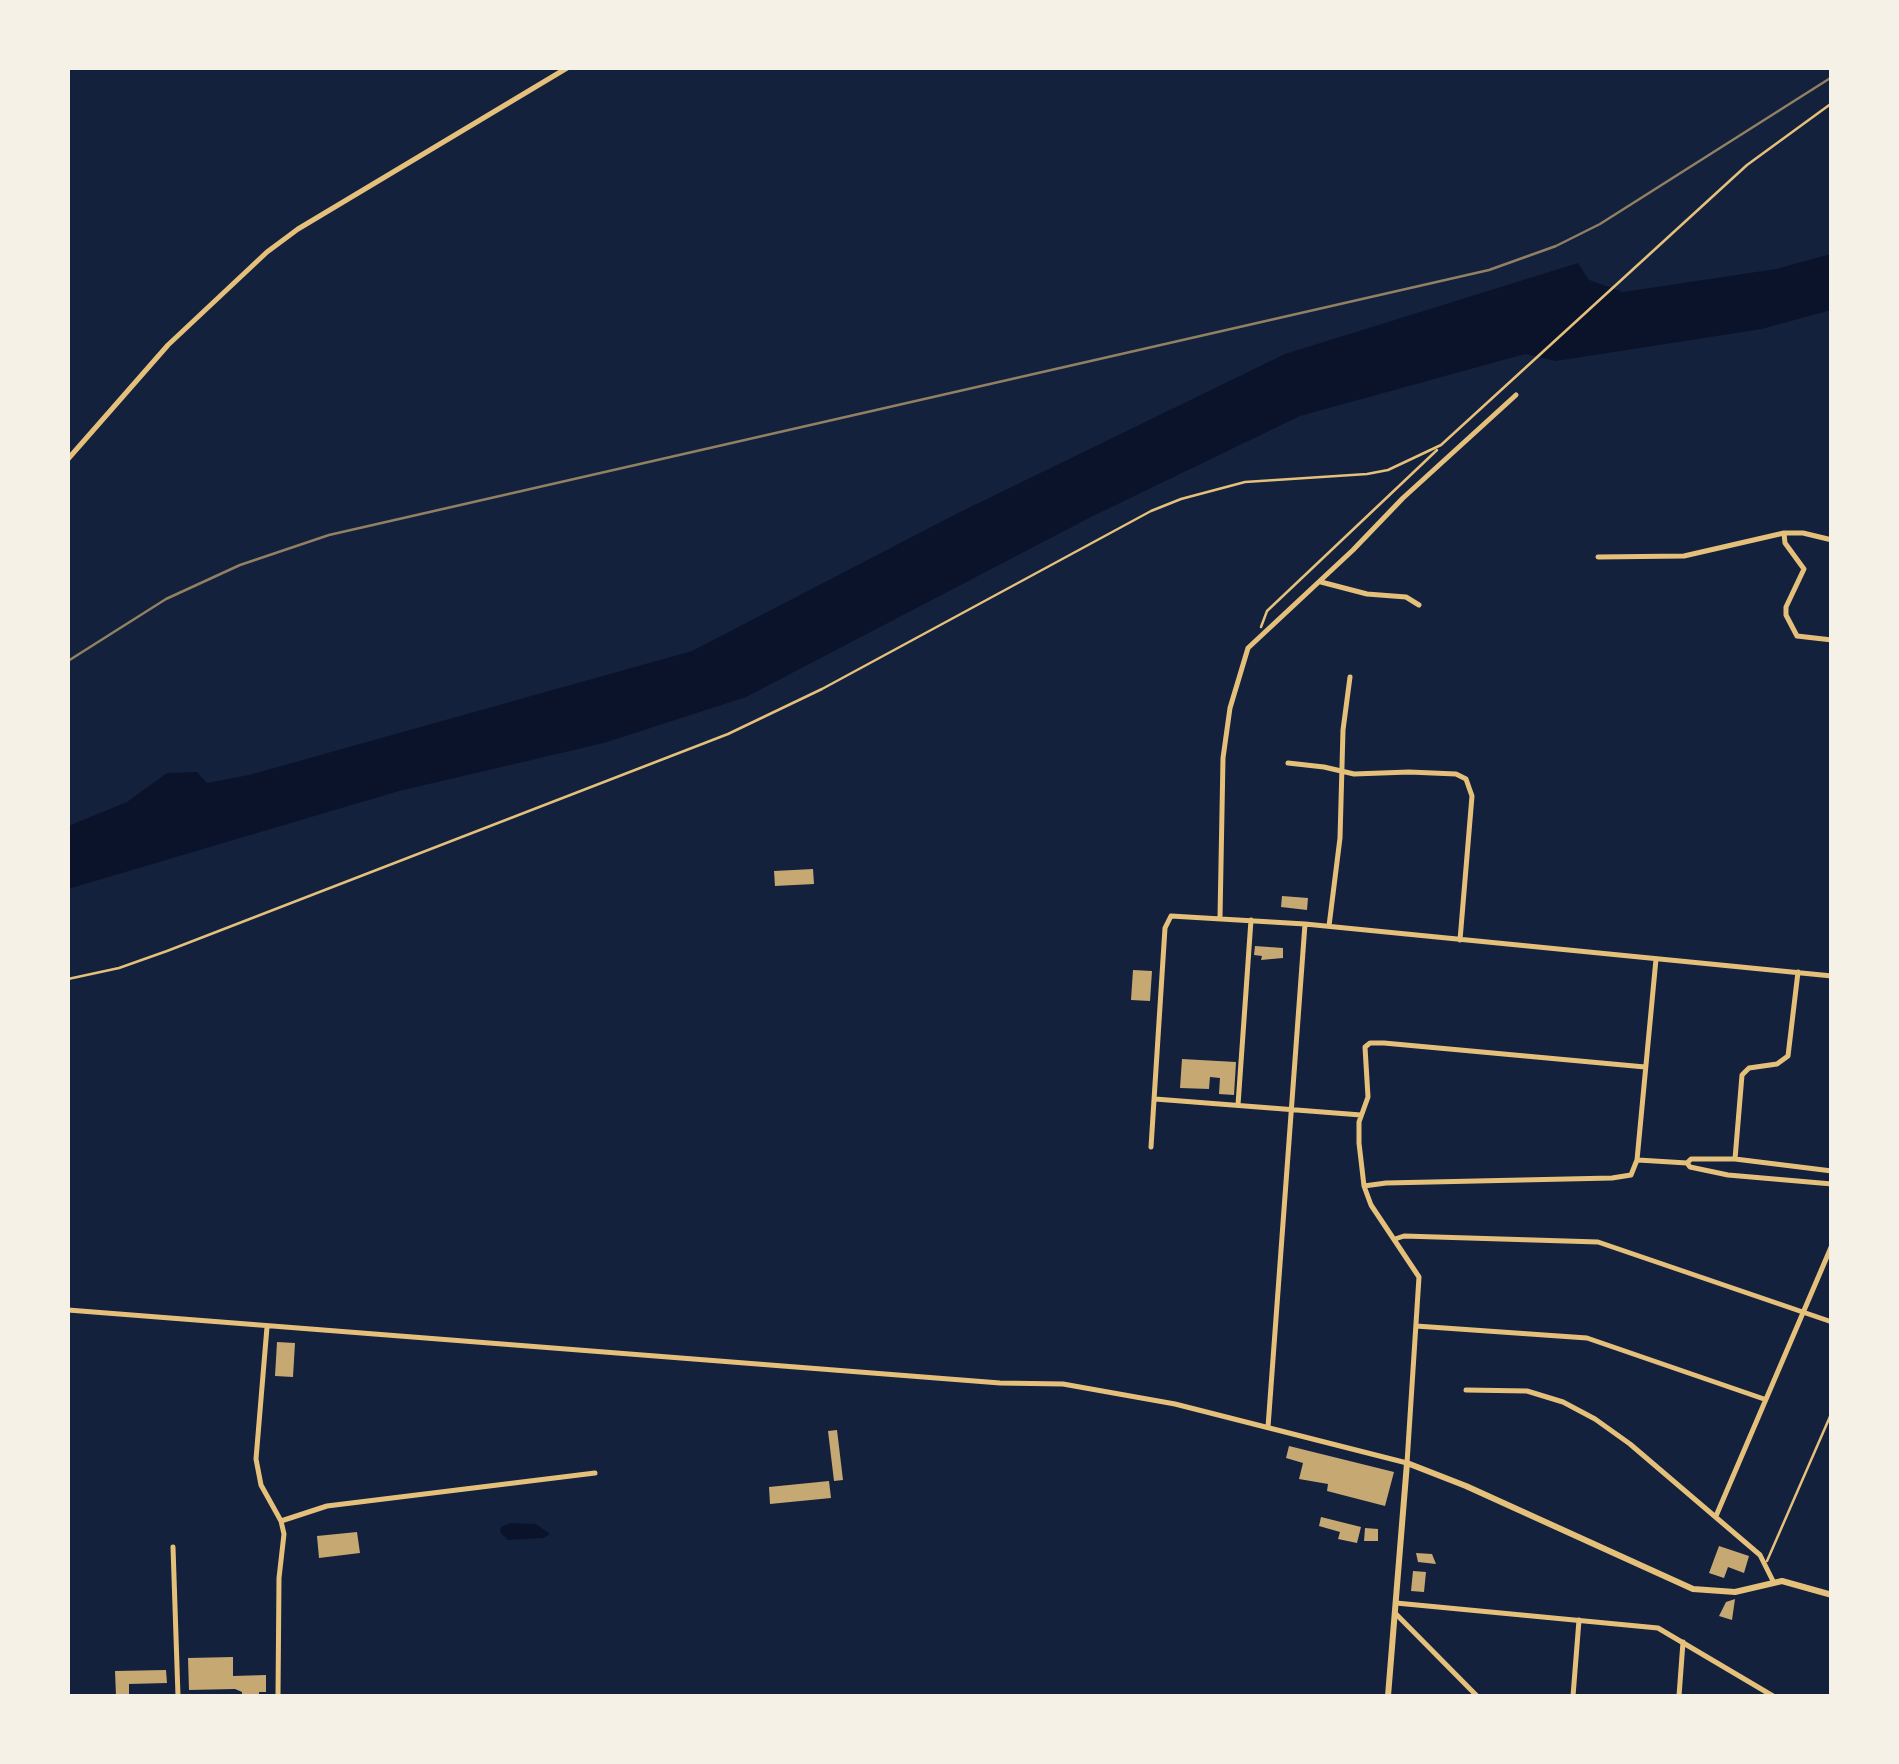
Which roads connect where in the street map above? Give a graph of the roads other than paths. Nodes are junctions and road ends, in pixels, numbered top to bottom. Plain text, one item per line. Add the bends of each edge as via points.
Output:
1 (567, 68) edge
2 (1516, 395) dead end
3 (68, 459) edge
4 (1784, 533) junction
5 (1832, 540) edge
6 (1598, 557) dead end
7 (1320, 582) junction
8 (1419, 605) dead end
9 (1832, 640) edge
10 (1350, 678) dead end
11 (1288, 764) dead end
12 (1342, 772) junction
13 (1220, 918) junction
14 (1251, 920) junction
15 (1305, 924) junction
16 (1329, 926) junction
17 (1460, 940) junction
18 (1656, 959) junction
19 (1798, 972) junction
20 (1832, 976) edge
21 (1645, 1067) junction
22 (1155, 1099) junction
23 (1238, 1105) junction
24 (1292, 1110) junction
25 (1361, 1115) junction
26 (1151, 1147) dead end
27 (1736, 1159) junction
28 (1637, 1160) junction
29 (1688, 1163) junction
30 (1832, 1171) edge
31 (1832, 1184) edge
32 (1364, 1186) junction
33 (1395, 1239) junction
34 (1832, 1244) edge
35 (68, 1310) edge
36 (1802, 1312) junction
37 (1832, 1322) edge
38 (267, 1326) junction
39 (1416, 1326) junction
40 (1466, 1390) dead end
41 (1764, 1400) junction
42 (1832, 1412) edge
43 (1268, 1427) junction
44 (1407, 1464) junction
45 (595, 1473) dead end
46 (1716, 1516) junction
47 (281, 1521) junction
48 (173, 1547) dead end
49 (1766, 1562) junction
50 (1772, 1581) junction
51 (1832, 1595) edge
52 (1396, 1603) junction
53 (1395, 1613) junction
54 (1579, 1619) junction
55 (1683, 1642) junction
56 (178, 1696) edge
57 (278, 1696) edge
58 (1388, 1696) edge
59 (1477, 1696) edge
60 (1574, 1696) edge
61 (1680, 1696) edge
62 (1772, 1696) edge

1 - 3 street via 267,252 168,346
2 - 7 street
4 - 5 street
4 - 6 street via 1684,556
4 - 9 street via 1804,569 1786,614 1798,636
7 - 8 street
7 - 13 street via 1264,630 1242,660 1222,764
10 - 12 street
11 - 12 street
12 - 16 street
12 - 17 street via 1456,774 1468,782
13 - 14 street
13 - 22 street via 1168,918
14 - 15 street
14 - 23 street
15 - 16 street
15 - 24 street
16 - 17 street
17 - 18 street
18 - 19 street
18 - 21 street
19 - 20 street
19 - 27 street via 1788,1056 1742,1075
21 - 25 street via 1373,1042 1363,1051 1368,1096
21 - 28 street
22 - 23 street
22 - 26 street
23 - 24 street
24 - 25 street
24 - 43 street
25 - 32 street
27 - 29 street
27 - 30 street
28 - 29 street
28 - 32 street via 1622,1178
29 - 31 street via 1710,1173
32 - 33 street
33 - 36 street via 1598,1242
33 - 39 street via 1420,1277
34 - 36 street
35 - 38 street
36 - 37 street
36 - 41 street
38 - 43 street via 1063,1384
38 - 47 street via 256,1459 261,1485
39 - 41 street via 1587,1338
39 - 44 street
40 - 46 street via 1527,1392 1584,1412
41 - 46 street
42 - 49 lane
43 - 44 street
44 - 50 street via 1693,1589 1734,1592
44 - 52 street
45 - 47 street via 327,1506
46 - 49 street
47 - 57 street
48 - 56 street
49 - 50 street
50 - 51 street
52 - 53 street
52 - 54 street
53 - 58 street
53 - 59 street
54 - 55 street via 1658,1628
54 - 60 street
55 - 61 street
55 - 62 street

